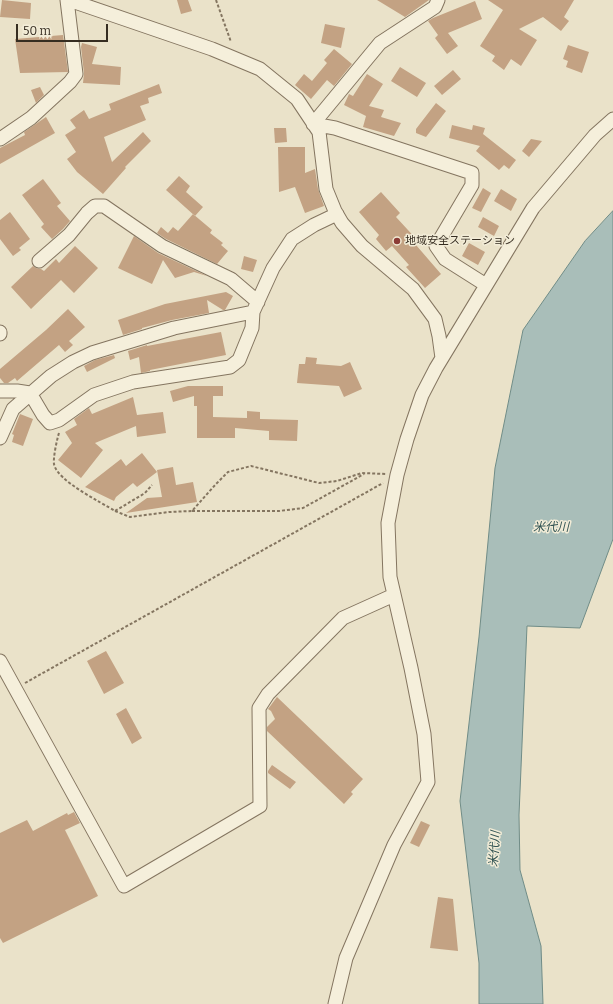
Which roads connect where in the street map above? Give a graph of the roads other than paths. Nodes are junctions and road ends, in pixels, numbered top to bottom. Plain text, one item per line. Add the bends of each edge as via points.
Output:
1 (68, 0) edge
2 (438, 0) edge
3 (613, 119) edge
4 (313, 124) junction
5 (0, 140) edge
6 (337, 214) junction
7 (39, 260) dead end
8 (486, 285) junction
9 (256, 307) junction
10 (442, 358) junction
11 (0, 391) edge
12 (30, 393) junction
13 (0, 438) edge
14 (394, 595) junction
15 (0, 662) edge
16 (335, 1004) edge

1 - 4 street via 212,49 260,69 297,99
1 - 5 street via 76,74 32,118
2 - 4 street via 435,7 380,43
3 - 8 street via 595,135 533,208
4 - 6 street via 319,132 326,189
4 - 8 street via 334,128 472,173 472,185 436,246 445,259
6 - 9 street via 292,239 273,268
6 - 10 street via 362,246 413,289 435,319
7 - 9 street via 69,235 95,206 104,206 162,246 231,279
8 - 10 street
9 - 12 street via 92,353 51,376
9 - 12 street via 252,328 239,360 230,367 133,382 94,395 62,418 50,423
10 - 14 street via 422,395 397,475 388,523 390,577
11 - 12 street
12 - 13 street via 13,409
14 - 15 street via 344,618 268,694 259,708 260,806 124,886
14 - 16 street via 424,734 428,782 394,845 346,958

